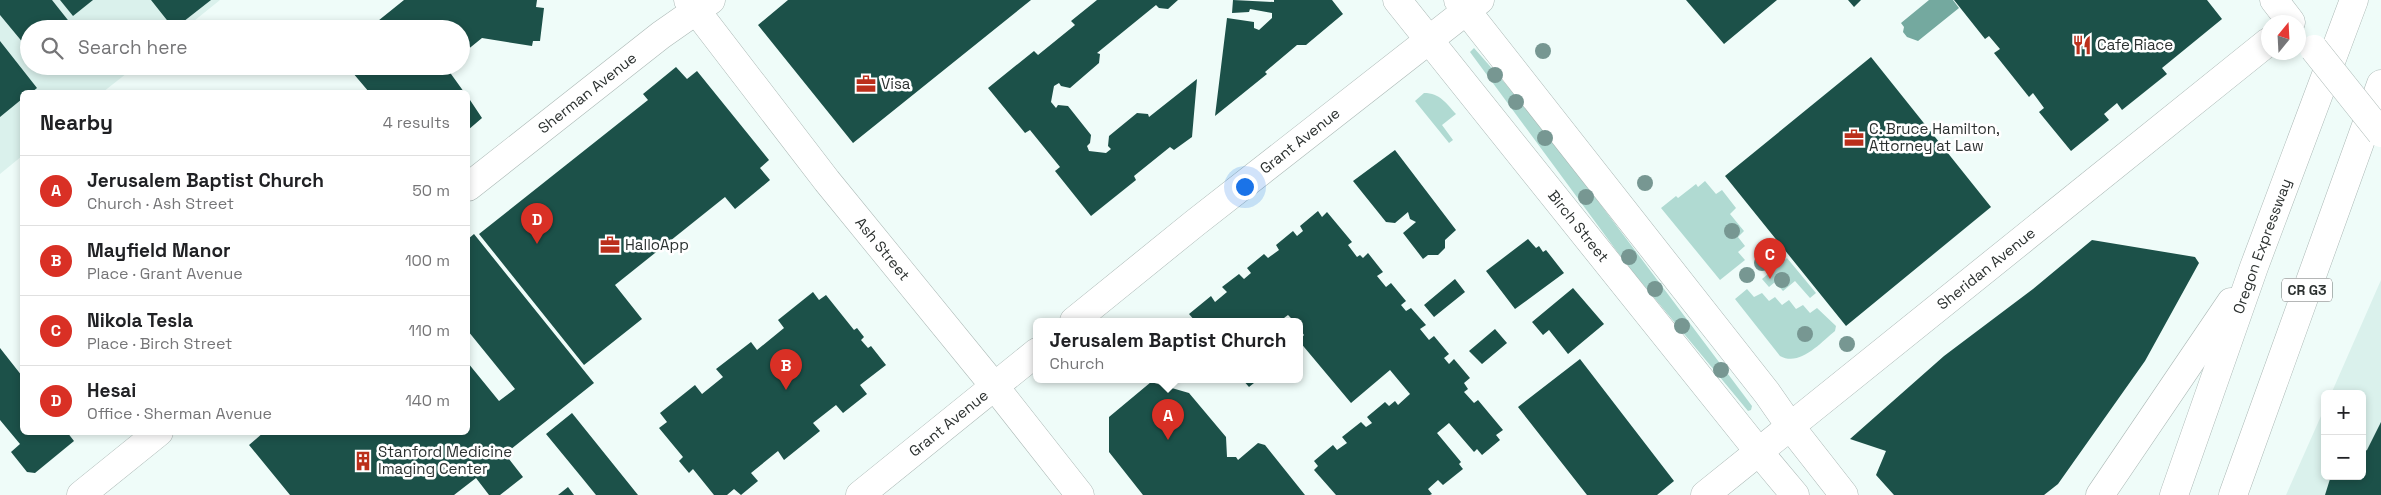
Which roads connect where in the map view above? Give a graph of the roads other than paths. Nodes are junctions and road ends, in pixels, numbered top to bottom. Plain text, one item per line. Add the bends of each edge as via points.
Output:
1 (1397, 0) edge
2 (2274, 0) edge
3 (2354, 0) edge
4 (1468, 3) edge
5 (699, 4) edge
6 (2286, 15) edge
7 (1429, 40) junction
8 (2306, 40) edge
9 (2261, 48) edge
10 (2381, 84) edge
11 (2381, 133) edge
12 (470, 185) edge
13 (2254, 267) junction
14 (1078, 318) edge
15 (1033, 355) edge
16 (995, 386) junction
17 (1790, 426) junction
18 (155, 435) edge
19 (1759, 452) junction
20 (2235, 492) edge
21 (81, 495) edge
22 (860, 495) edge
23 (1080, 495) edge
24 (1705, 495) edge
25 (1795, 495) edge
26 (1844, 495) edge
27 (2100, 495) edge
28 (2174, 495) edge

1 - 7 street, Birch Street
2 - 6 street
3 - 13 street, Oregon Expressway
4 - 7 street, Grant Avenue
4 - 17 street
5 - 12 street, Sherman Avenue
5 - 16 street, Ash Street via 827,181
7 - 14 street, Grant Avenue
7 - 19 street, Birch Street
8 - 11 street, bridge
9 - 17 street, Sheridan Avenue
10 - 20 street, CR G3
13 - 27 street
13 - 28 street, Oregon Expressway
15 - 16 street, Grant Avenue
16 - 22 street, Grant Avenue
16 - 23 street, Ash Street
17 - 19 street, Sheridan Avenue
17 - 26 street
18 - 21 street
19 - 24 street, Sheridan Avenue
19 - 25 street, Birch Street

